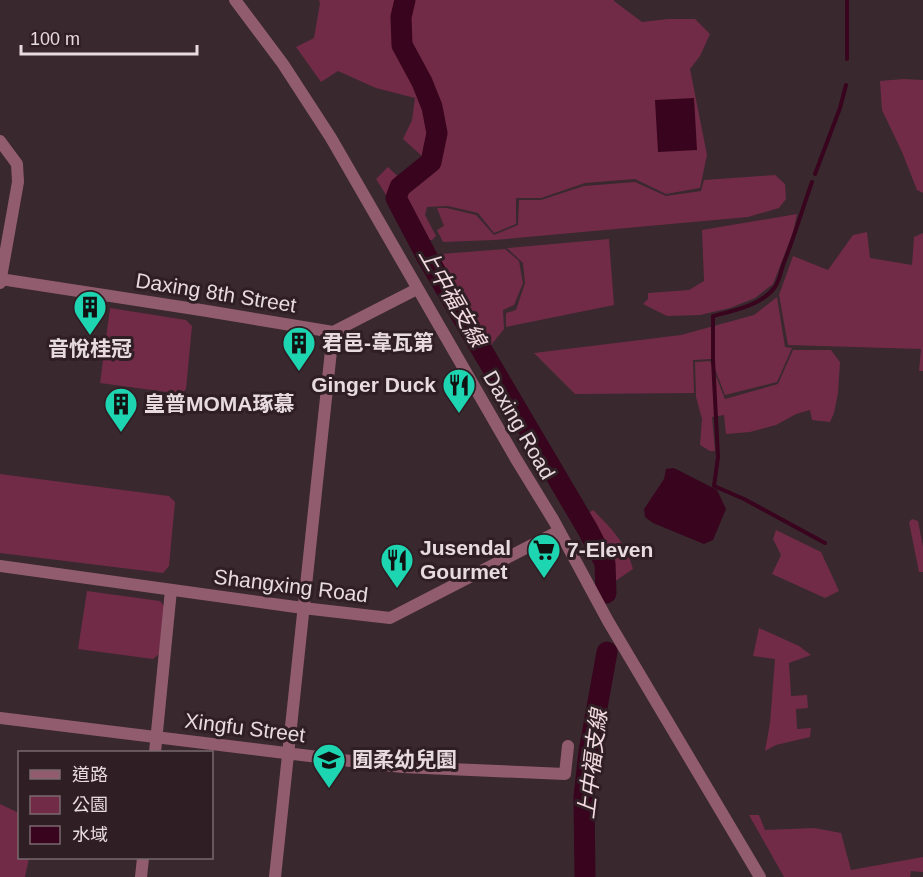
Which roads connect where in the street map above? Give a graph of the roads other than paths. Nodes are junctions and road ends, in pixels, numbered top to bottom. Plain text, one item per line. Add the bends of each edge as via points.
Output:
1 (235, 0) edge
2 (0, 141) edge
3 (0, 280) edge
4 (417, 289) junction
5 (333, 332) junction
6 (559, 531) junction
7 (0, 566) edge
8 (171, 590) junction
9 (303, 608) junction
10 (0, 718) edge
11 (157, 736) junction
12 (568, 746) dead end
13 (155, 751) edge
14 (288, 753) junction
15 (143, 859) edge
16 (141, 877) edge
17 (275, 877) edge
18 (760, 877) edge

1 - 4 street, Daxing Road via 331,138
2 - 3 street via 17,164 18,182
3 - 5 street, Daxing 8th Street
4 - 5 street
4 - 6 street, Daxing Road
5 - 9 street
6 - 9 street, Shangxing Road via 390,618
6 - 18 street, Daxing Road
7 - 8 street, Shangxing Road
8 - 9 street, Shangxing Road
8 - 11 street
9 - 14 street
10 - 11 street, Xingfu Street
11 - 13 street
11 - 14 street, Xingfu Street
12 - 14 street, Xingfu Street via 565,774 403,767
14 - 17 street
15 - 16 street

